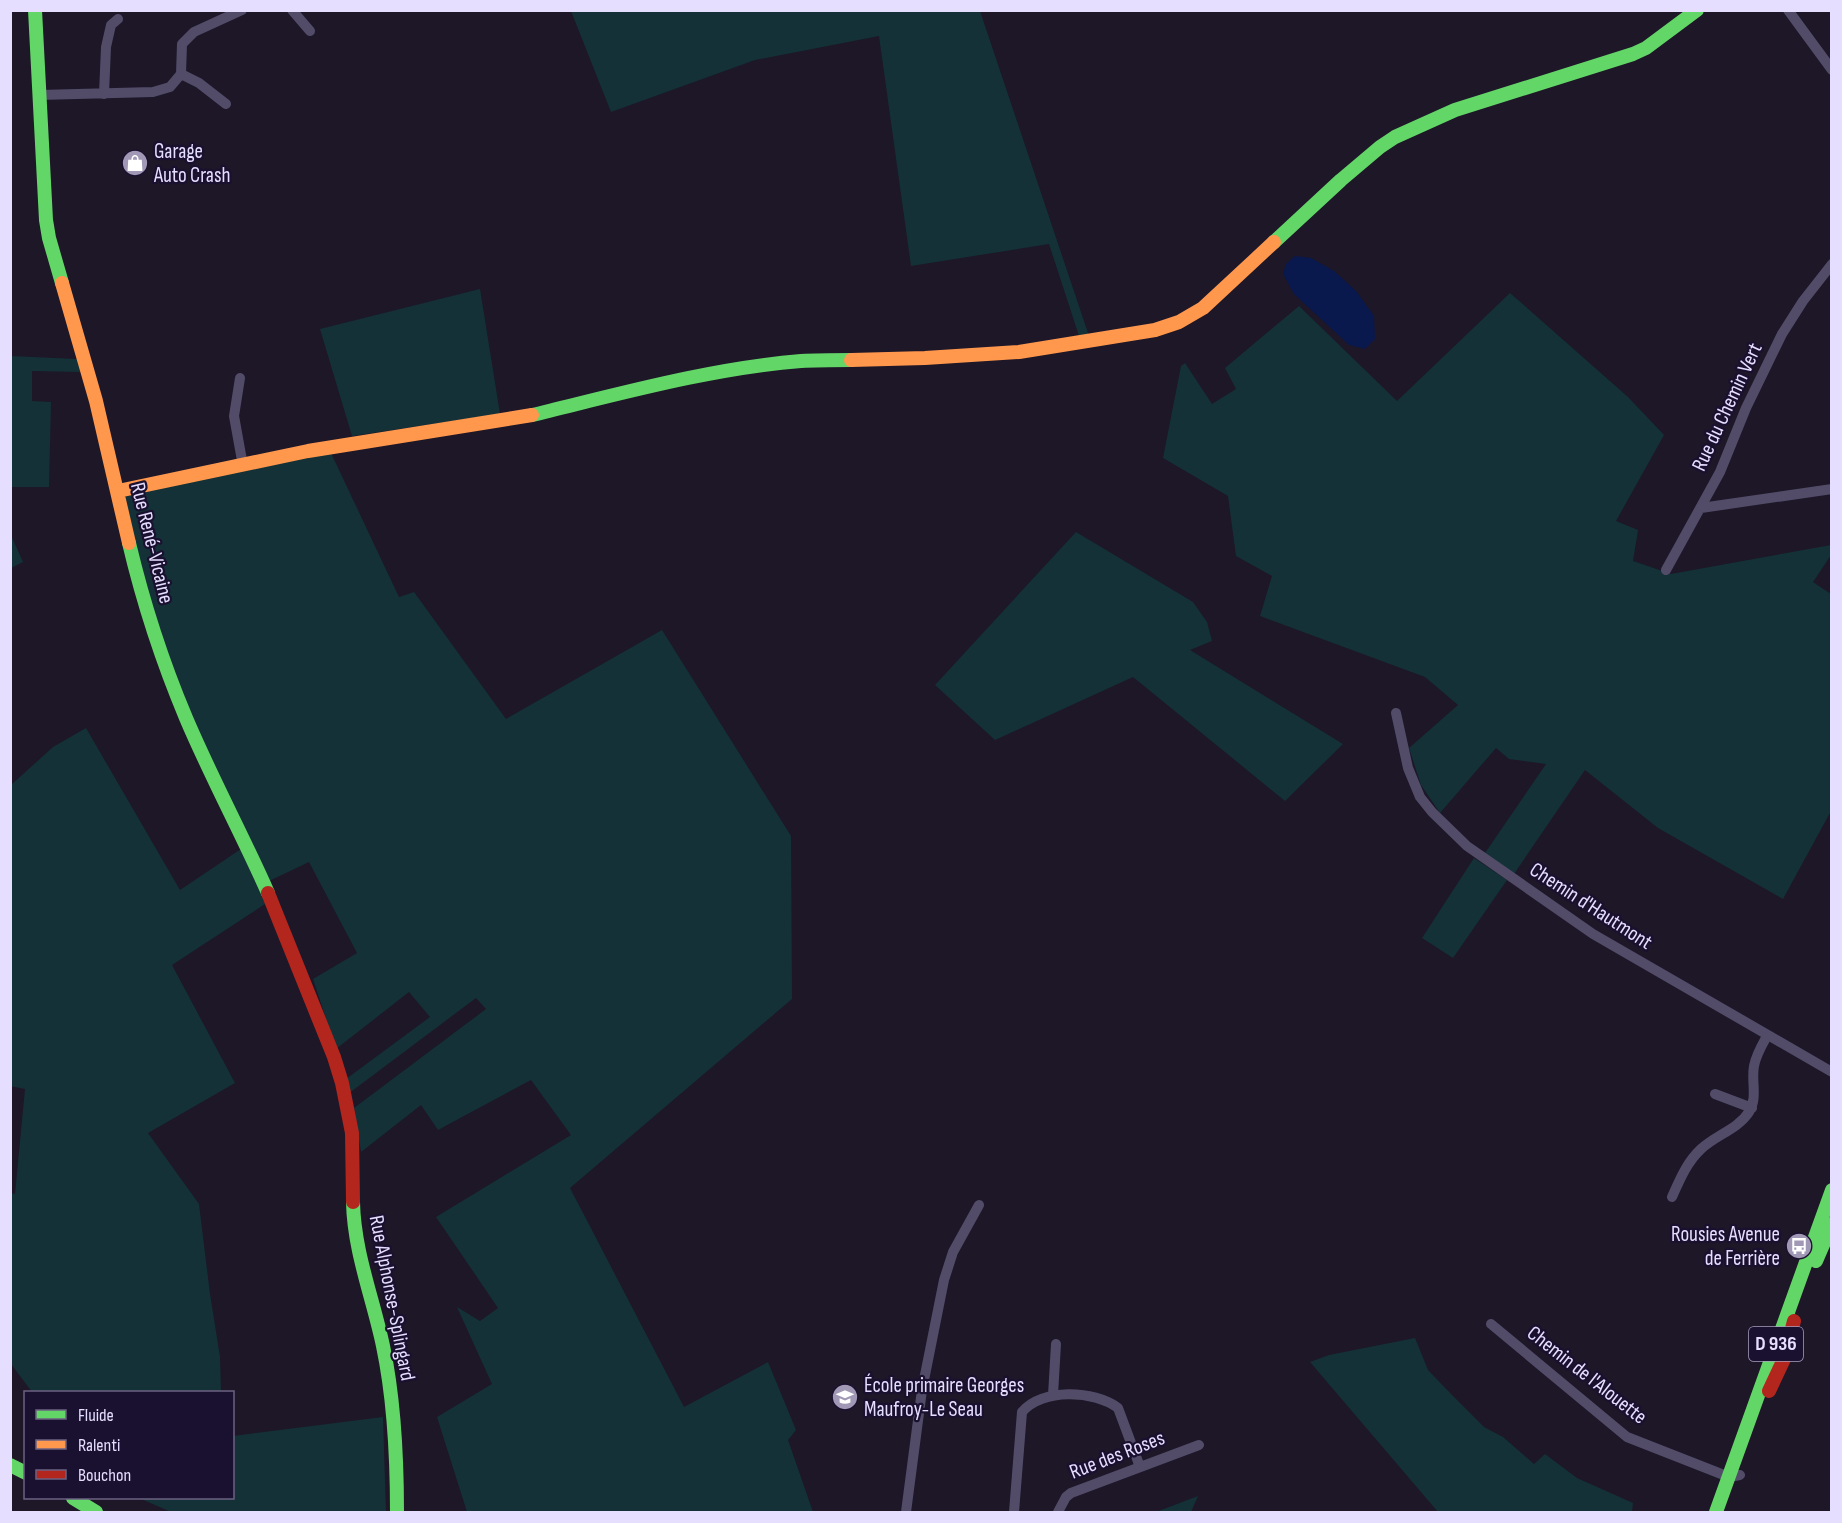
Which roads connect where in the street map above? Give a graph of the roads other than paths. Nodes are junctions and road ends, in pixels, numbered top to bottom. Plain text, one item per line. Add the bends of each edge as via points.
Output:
1 (35, 10) edge
2 (242, 10) edge
3 (292, 10) edge
4 (1697, 10) edge
5 (1788, 10) edge
6 (118, 19) dead end
7 (310, 31) dead end
8 (1832, 70) edge
9 (182, 74) junction
10 (104, 94) junction
11 (39, 95) junction
12 (226, 104) dead end
13 (1832, 264) edge
14 (240, 378) dead end
15 (243, 466) junction
16 (1832, 489) edge
17 (118, 491) junction
18 (1701, 508) junction
19 (1666, 570) dead end
20 (1396, 713) dead end
21 (1767, 1036) junction
22 (334, 1057) joint
23 (1832, 1072) edge
24 (1715, 1094) dead end
25 (1752, 1108) junction
26 (1832, 1190) edge
27 (1672, 1197) dead end
28 (980, 1205) dead end
29 (1829, 1212) edge
30 (1491, 1324) dead end
31 (1056, 1344) dead end
32 (1053, 1395) junction
33 (1199, 1445) dead end
34 (10, 1465) edge
35 (1140, 1467) junction
36 (24, 1472) edge
37 (1734, 1479) junction
38 (76, 1499) edge
39 (96, 1512) edge
40 (397, 1512) edge
41 (906, 1512) edge
42 (1014, 1512) edge
43 (1058, 1512) edge
44 (1716, 1512) edge
45 (1726, 1512) edge

1 - 11 street, Rue René-Vicaine
2 - 9 street via 194,32 182,44
3 - 7 street
4 - 15 street via 1646,48 1455,110 1395,137 1341,180 1203,308 1155,330 1019,352 801,361 682,381 530,417 308,451
5 - 8 street
6 - 10 street via 111,25 106,47
9 - 10 street via 170,87 153,92
9 - 12 street
10 - 11 street
11 - 17 street, Rue René-Vicaine via 49,238
13 - 18 street, Rue du Chemin Vert via 1782,333
14 - 15 street via 234,416
15 - 17 street
16 - 18 street
17 - 22 street, Rue René-Vicaine via 140,588 173,687 280,921
18 - 19 street, Rue du Chemin Vert
20 - 21 street, Chemin d'Hautmont via 1408,768 1420,797 1467,846 1593,934
21 - 23 street, Chemin d'Hautmont
21 - 25 street via 1754,1065
22 - 40 street, Rue Alphonse-Splingard via 352,1132 358,1251 387,1368
24 - 25 street
25 - 27 street via 1739,1123 1702,1147 1685,1168
26 - 29 street, D 936
28 - 41 street via 953,1251 944,1280 922,1390
29 - 37 street, D 936 via 1784,1359
30 - 37 street, Chemin de l'Alouette via 1627,1437
31 - 32 street
32 - 35 street via 1067,1393 1110,1401 1118,1408
32 - 42 street via 1022,1412
33 - 35 street, Rue des Roses
34 - 36 street
35 - 43 street, Rue des Roses via 1071,1493
37 - 44 street, D 936
37 - 45 street, D 936
38 - 39 street

